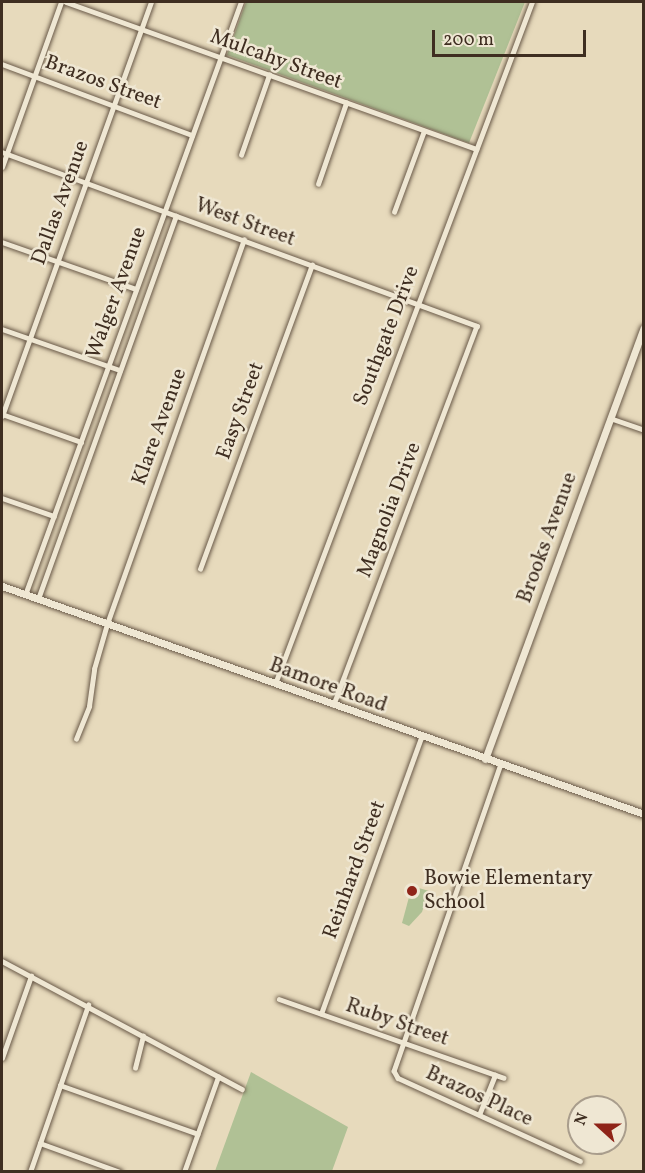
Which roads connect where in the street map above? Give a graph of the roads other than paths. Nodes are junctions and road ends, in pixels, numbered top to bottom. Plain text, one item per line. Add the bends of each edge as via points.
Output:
1 (61, 2) edge
2 (66, 2) edge
3 (151, 2) edge
4 (240, 2) edge
5 (532, 2) edge
6 (141, 29) junction
7 (220, 57) junction
8 (2, 64) edge
9 (34, 75) junction
10 (269, 75) junction
11 (346, 103) junction
12 (114, 104) junction
13 (424, 131) junction
14 (192, 135) junction
15 (476, 149) junction
16 (4, 153) edge
17 (241, 155) dead end
18 (2, 167) edge
19 (86, 183) junction
20 (318, 184) dead end
21 (164, 211) junction
22 (394, 212) dead end
23 (176, 216) junction
24 (244, 240) junction
25 (2, 242) edge
26 (57, 261) junction
27 (312, 264) junction
28 (136, 289) junction
29 (417, 303) junction
30 (477, 326) joint
31 (644, 328) edge
32 (2, 329) edge
33 (29, 339) junction
34 (108, 366) junction
35 (120, 370) junction
36 (2, 415) edge
37 (610, 418) junction
38 (644, 430) edge
39 (81, 442) junction
40 (2, 498) edge
41 (54, 516) junction
42 (201, 568) dead end
43 (2, 586) edge
44 (25, 595) junction
45 (38, 599) junction
46 (107, 624) junction
47 (275, 684) junction
48 (334, 705) junction
49 (420, 737) junction
50 (76, 740) dead end
51 (485, 759) junction
52 (501, 764) junction
53 (644, 814) edge
54 (2, 961) edge
55 (31, 976) junction
56 (279, 999) dead end
57 (88, 1005) junction
58 (321, 1014) junction
59 (143, 1036) junction
60 (402, 1043) junction
61 (2, 1058) edge
62 (135, 1068) dead end
63 (495, 1075) junction
64 (218, 1077) junction
65 (504, 1078) dead end
66 (60, 1085) junction
67 (242, 1089) dead end
68 (479, 1115) junction
69 (198, 1134) junction
70 (40, 1143) junction
71 (580, 1161) dead end
72 (30, 1172) edge
73 (120, 1172) edge
74 (184, 1172) edge

1 - 9 street
2 - 6 street, Mulcahy Street
3 - 6 street, Dallas Avenue
4 - 7 street, Walger Avenue
5 - 15 street, Southgate Drive
6 - 7 street, Mulcahy Street
6 - 12 street, Dallas Avenue
7 - 10 street, Mulcahy Street
7 - 14 street, Walger Avenue
8 - 9 street, Brazos Street
9 - 12 street, Brazos Street
9 - 16 street
10 - 11 street, Mulcahy Street
10 - 17 street
11 - 13 street, Mulcahy Street
11 - 20 street
12 - 14 street, Brazos Street
12 - 19 street, Dallas Avenue
13 - 15 street, Mulcahy Street
13 - 22 street
14 - 21 street, Walger Avenue
15 - 29 street, Southgate Drive
16 - 18 street
16 - 19 street, West Street
19 - 21 street, West Street
19 - 26 street, Dallas Avenue
21 - 23 street, West Street
21 - 28 street, Walger Avenue
23 - 24 street, West Street
23 - 35 street, Walger Avenue
24 - 27 street, West Street
24 - 46 street, Klare Avenue
25 - 26 street
26 - 28 street
26 - 33 street, Dallas Avenue
27 - 29 street, West Street
27 - 42 street, Easy Street
28 - 34 street, Walger Avenue
29 - 30 street, West Street
29 - 47 street, Southgate Drive
30 - 48 street, Magnolia Drive
31 - 37 street, Brooks Avenue
32 - 33 street
33 - 34 street
33 - 36 street, Dallas Avenue
34 - 35 street
34 - 39 street, Walger Avenue
35 - 45 street, Walger Avenue
36 - 39 street
37 - 38 street
37 - 51 street, Brooks Avenue
39 - 41 street, Walger Avenue
40 - 41 street
41 - 44 street, Walger Avenue
43 - 44 street, Bamore Road
44 - 45 street, Bamore Road
45 - 46 street, Bamore Road
46 - 47 street, Bamore Road
46 - 50 street, Klare Avenue via 94,669 89,706
47 - 48 street, Bamore Road
48 - 49 street, Bamore Road
49 - 51 street, Bamore Road
49 - 58 street, Reinhard Street
51 - 52 street, Bamore Road
52 - 53 street, Bamore Road
52 - 60 street, Brazos Place
54 - 55 street
55 - 57 street
55 - 61 street
56 - 58 street, Ruby Street
57 - 59 street
57 - 66 street
58 - 60 street, Ruby Street
59 - 62 street
59 - 64 street
60 - 63 street, Ruby Street
60 - 68 street, Brazos Place via 394,1071 398,1078
63 - 65 street, Ruby Street
63 - 68 street
64 - 67 street
64 - 69 street
66 - 69 street
66 - 70 street
68 - 71 street, Brazos Place
69 - 74 street
70 - 72 street
70 - 73 street

